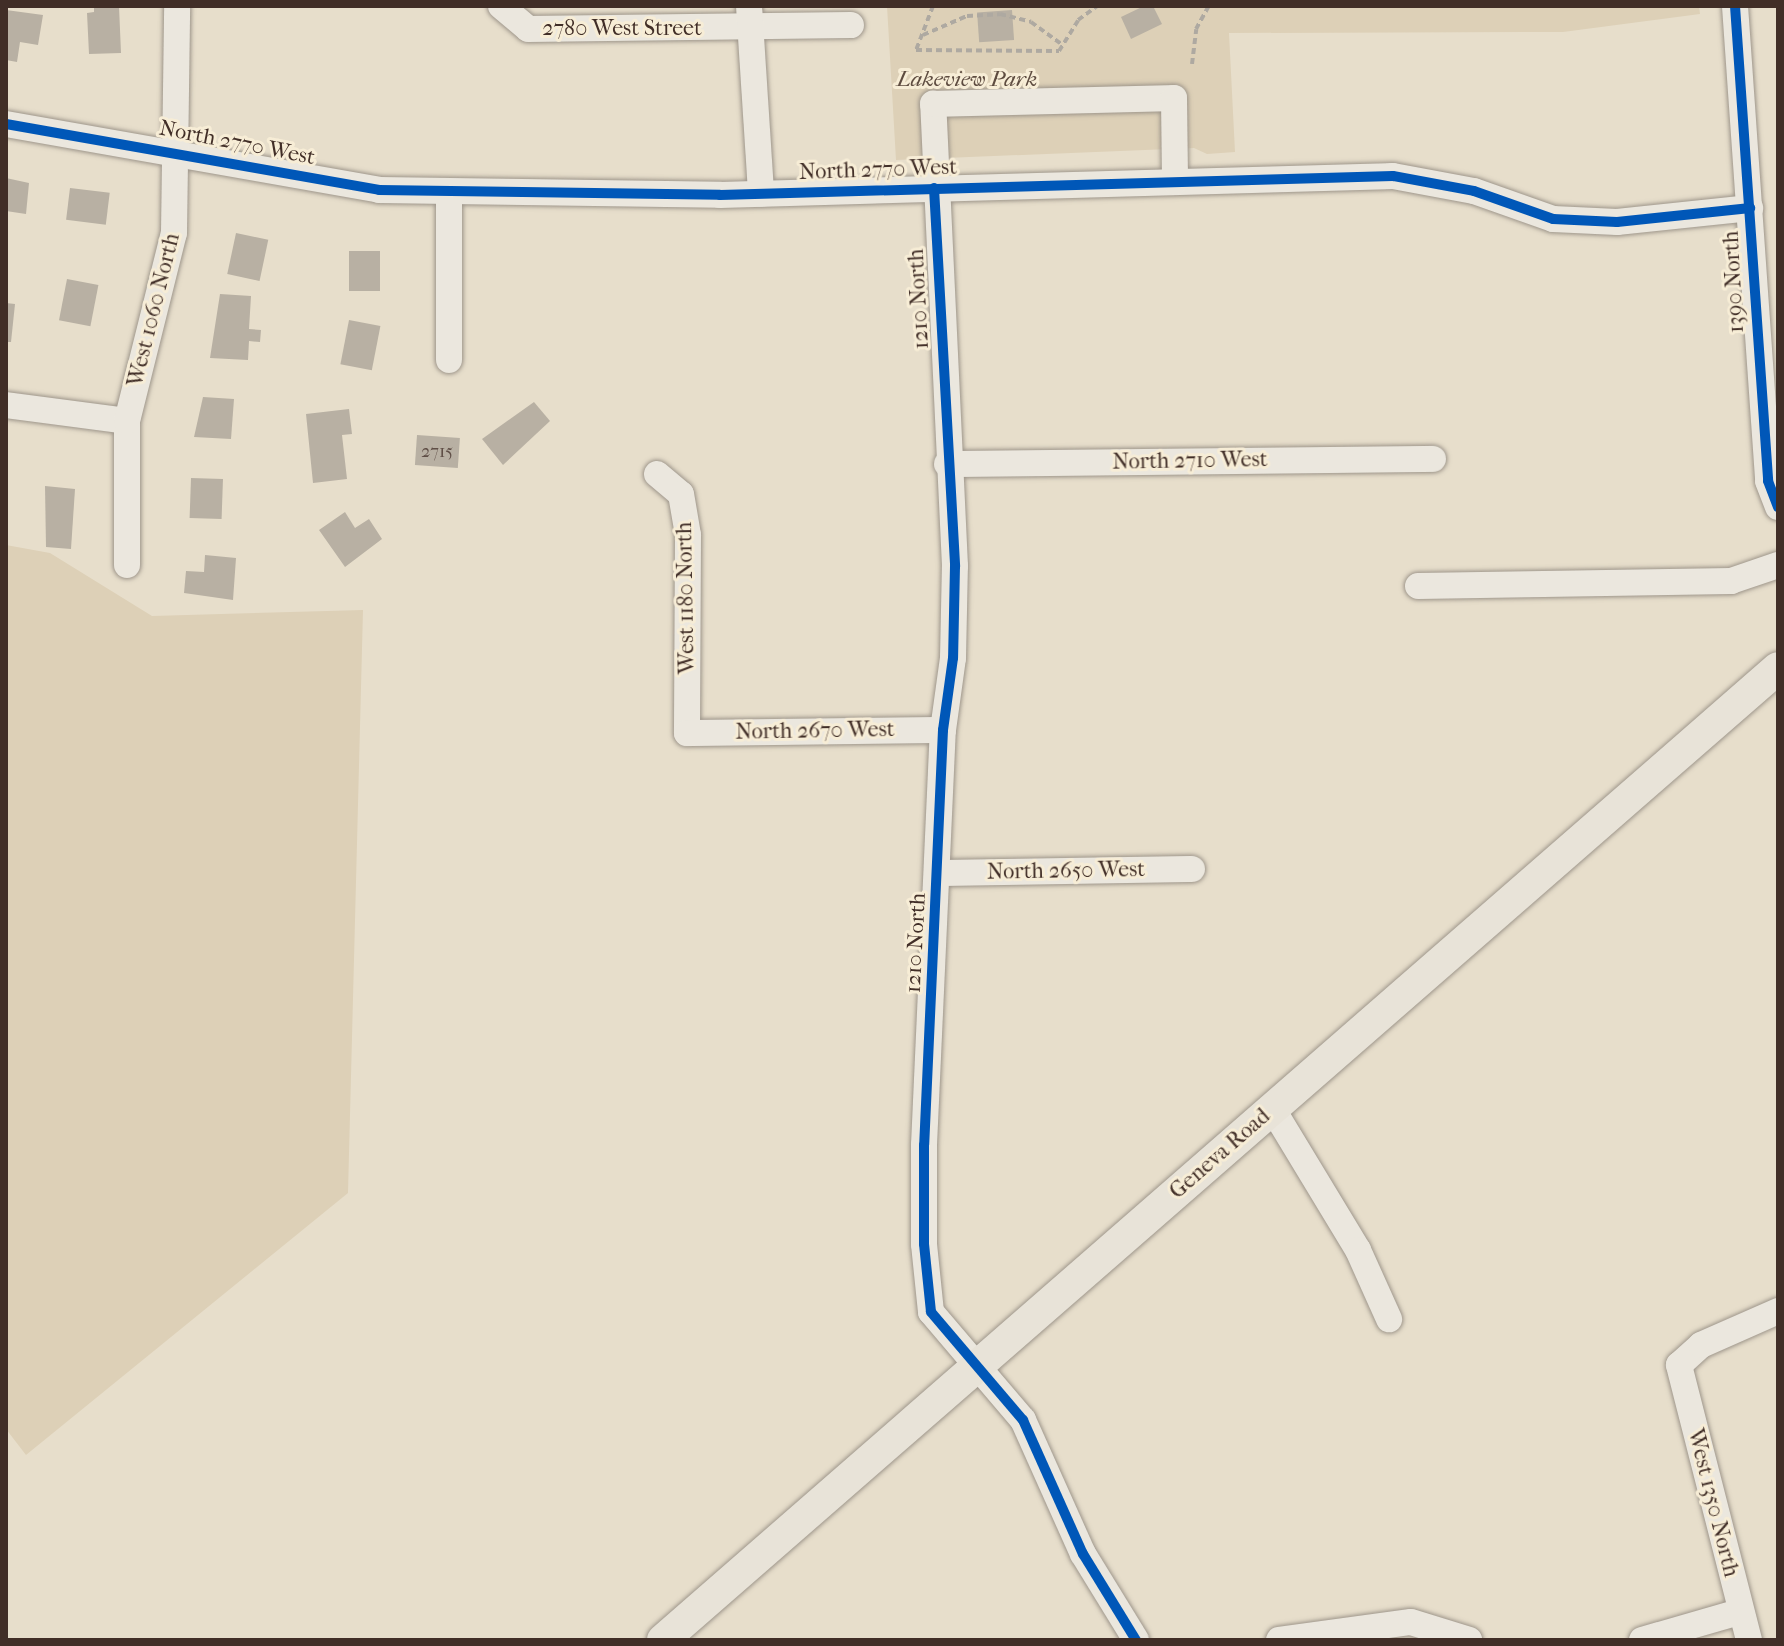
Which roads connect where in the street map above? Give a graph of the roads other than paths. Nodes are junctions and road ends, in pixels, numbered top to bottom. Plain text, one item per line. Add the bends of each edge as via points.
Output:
1 (177, 6) edge
2 (501, 6) edge
3 (1735, 6) edge
4 (750, 17) edge
5 (851, 25) dead end
6 (6, 124) edge
7 (178, 153) junction
8 (1175, 182) junction
9 (934, 188) junction
10 (449, 192) junction
11 (761, 194) junction
12 (1750, 208) junction
13 (1768, 356) edge
14 (449, 360) dead end
15 (6, 405) edge
16 (127, 421) junction
17 (1433, 459) dead end
18 (947, 464) junction
19 (657, 474) dead end
20 (1778, 507) edge
21 (127, 565) dead end
22 (1778, 565) edge
23 (1418, 586) dead end
24 (1778, 668) edge
25 (943, 730) junction
26 (687, 733) joint
27 (1192, 869) dead end
28 (940, 873) junction
29 (1272, 1108) junction
30 (1778, 1311) edge
31 (1389, 1319) dead end
32 (976, 1366) junction
33 (1739, 1612) junction
34 (663, 1640) edge
35 (1136, 1640) edge
36 (1279, 1640) edge
37 (1469, 1640) edge
38 (1642, 1640) edge
39 (1749, 1640) edge

1 - 7 street, West 1060 North
2 - 4 street, 2780 West Street via 528,29
3 - 12 street, 1390 North
4 - 5 street, 2780 West Street
4 - 11 street
6 - 7 street, North 2770 West
7 - 10 street, North 2770 West via 379,190
7 - 16 street, West 1060 North via 174,233
8 - 9 street, North 2770 West
8 - 9 street, 1210 North via 1174,98 933,104
8 - 12 street, North 2770 West via 1393,176 1474,191 1553,219 1604,222
9 - 11 street, North 2770 West
9 - 18 street, 1210 North
10 - 11 street, North 2770 West
10 - 14 street
12 - 13 street, 1390 North
13 - 20 street, 1390 North via 1768,481
15 - 16 street
16 - 21 street, West 1060 North
17 - 18 street, North 2710 West
18 - 25 street, 1210 North via 955,566 953,658
19 - 26 street, West 1180 North via 681,494 688,535
22 - 23 street via 1731,581
24 - 29 main road, Geneva Road
25 - 26 street, North 2670 West
25 - 28 street, 1210 North
27 - 28 street, North 2650 West
28 - 32 street, 1210 North via 924,1145 924,1244 931,1312
29 - 31 street via 1358,1250
29 - 32 main road, Geneva Road
30 - 33 street, West 1350 North via 1701,1345 1679,1365
32 - 34 main road, Geneva Road
32 - 35 street, 1210 North via 1023,1420 1083,1554
33 - 38 street
33 - 39 street, West 1350 North
36 - 37 street via 1411,1622

